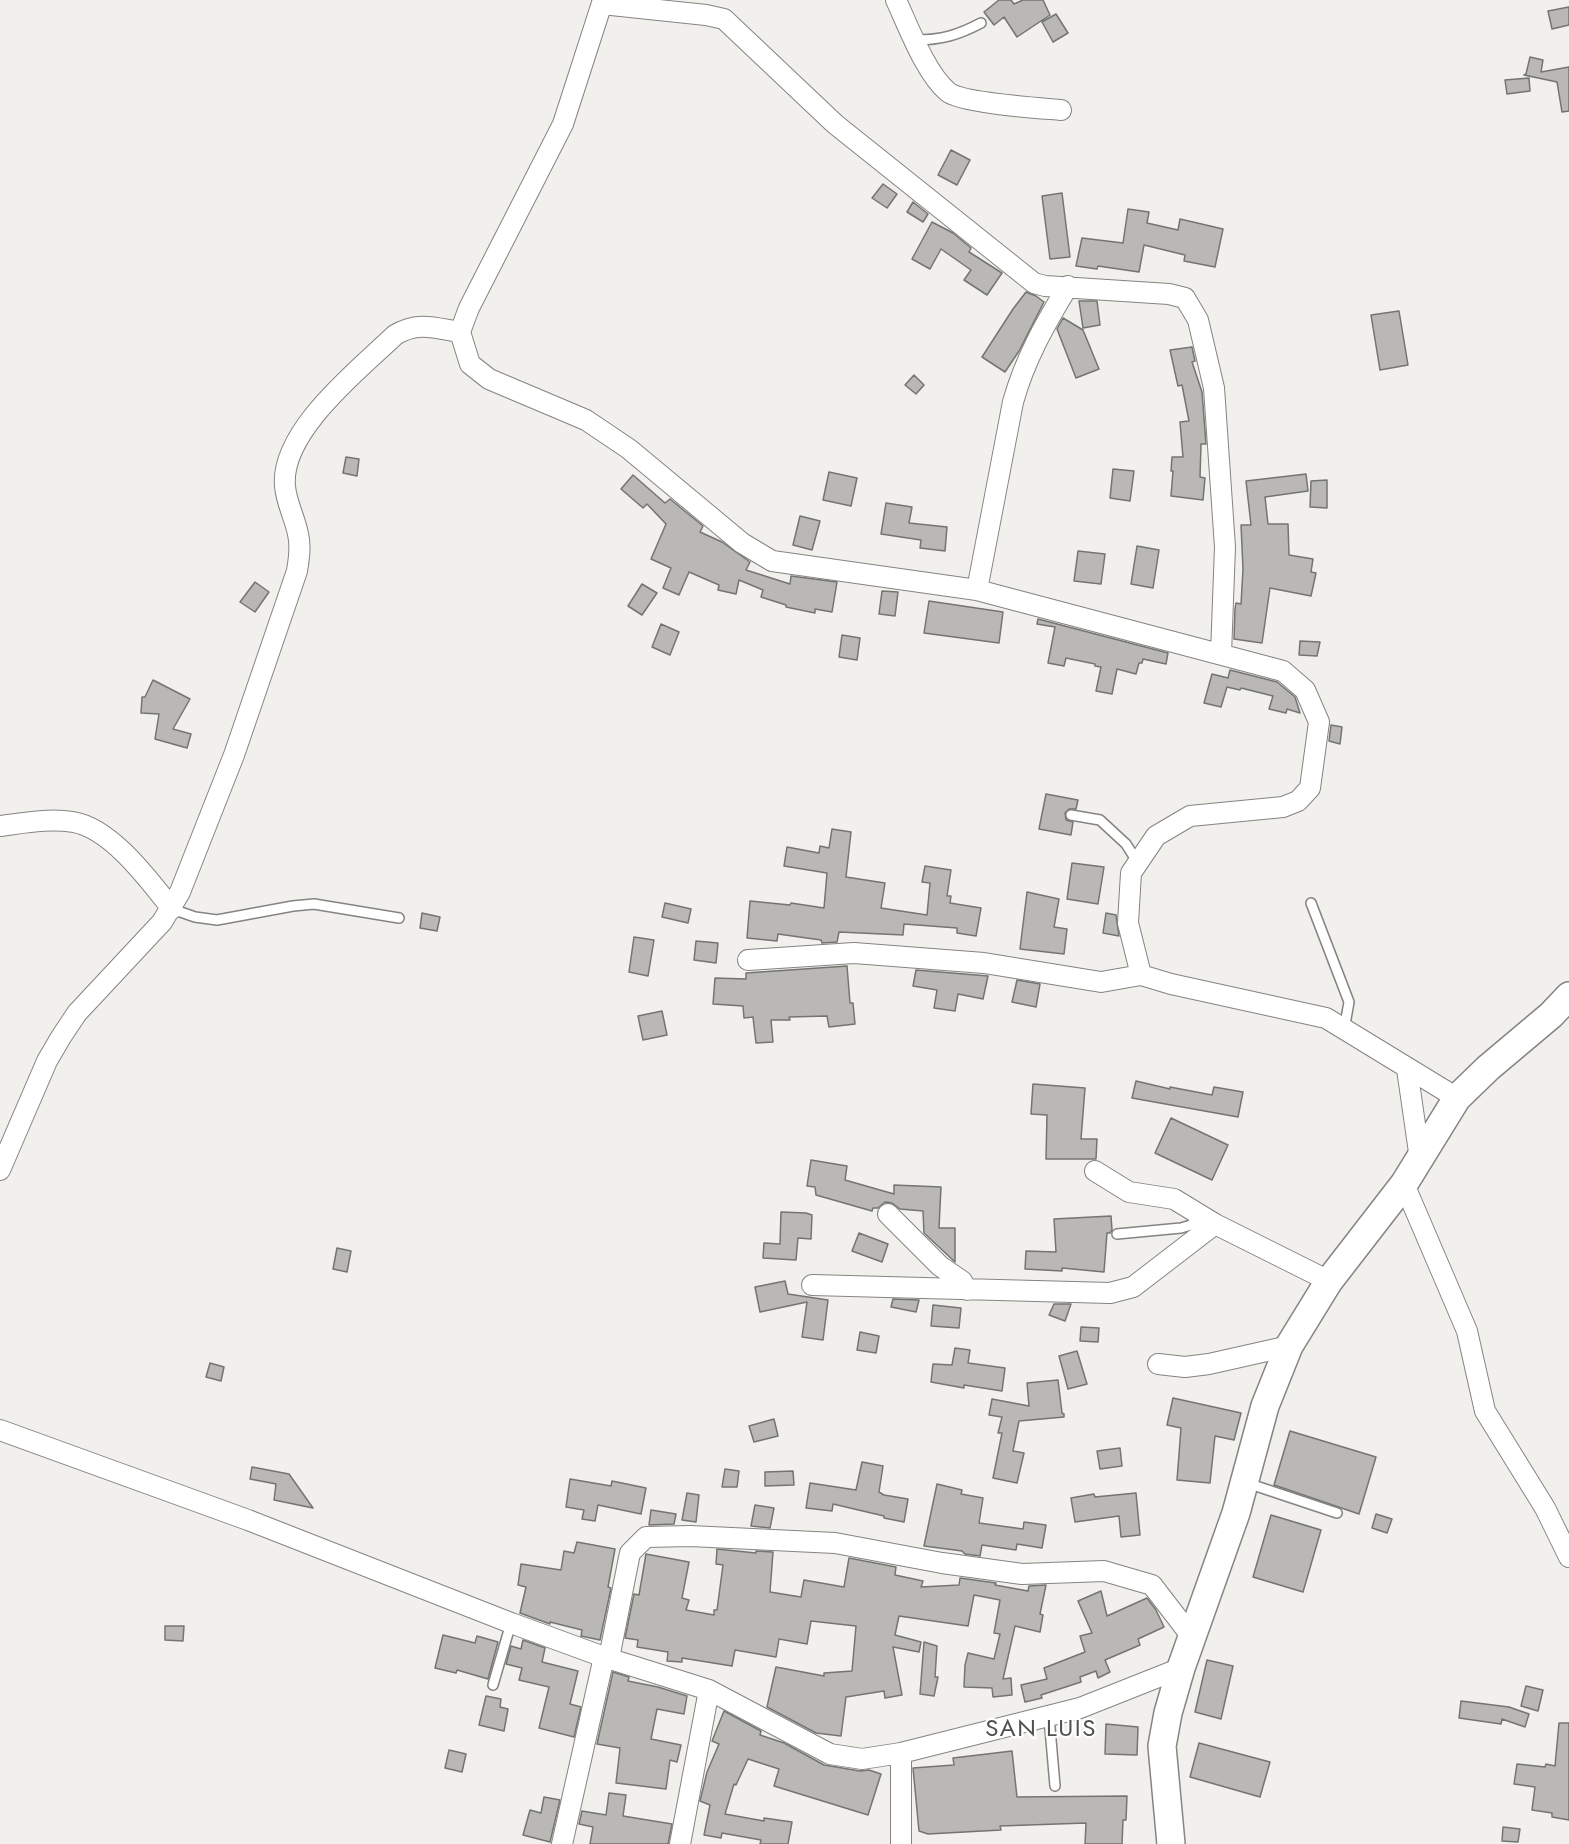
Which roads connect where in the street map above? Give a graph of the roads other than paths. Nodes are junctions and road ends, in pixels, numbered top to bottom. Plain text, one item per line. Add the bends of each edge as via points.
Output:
1 (896, 0) edge
2 (602, 2) edge
3 (981, 23) dead end
4 (915, 40) junction
5 (1061, 110) dead end
6 (1068, 286) junction
7 (460, 332) junction
8 (977, 590) junction
9 (1221, 654) junction
10 (1071, 815) dead end
11 (0, 826) edge
12 (1138, 863) junction
13 (1311, 903) dead end
14 (172, 909) junction
15 (399, 918) dead end
16 (748, 960) dead end
17 (1141, 975) junction
18 (1569, 996) edge
19 (1344, 1030) junction
20 (1407, 1069) junction
21 (1457, 1098) junction
22 (1420, 1159) junction
23 (0, 1170) edge
24 (1095, 1171) dead end
25 (1404, 1184) junction
26 (888, 1214) dead end
27 (1208, 1219) junction
28 (1117, 1234) dead end
29 (1329, 1281) junction
30 (812, 1285) dead end
31 (967, 1290) junction
32 (1289, 1346) junction
33 (1158, 1365) dead end
34 (0, 1430) edge
35 (1245, 1482) junction
36 (1337, 1513) dead end
37 (1569, 1557) edge
38 (511, 1623) junction
39 (1192, 1637) junction
40 (606, 1658) junction
41 (1181, 1668) junction
42 (493, 1685) dead end
43 (709, 1690) junction
44 (1049, 1717) junction
45 (901, 1754) junction
46 (1055, 1786) dead end
47 (562, 1844) edge
48 (680, 1844) edge
49 (901, 1844) edge
50 (1171, 1844) edge

1 - 4 street
2 - 6 street via 724,19 835,124 1034,283
2 - 7 street via 563,124 468,308
3 - 4 lane via 938,40
4 - 5 street via 933,76 949,93 974,100
6 - 8 street via 1021,373
6 - 9 street via 1185,298 1198,320 1214,388 1223,513
7 - 8 street via 470,364 489,379 586,420 630,449 742,543 772,561
7 - 14 street via 418,326 395,335 319,408 293,448 285,485 299,537 297,571 234,754
8 - 9 street
9 - 12 street via 1283,671 1305,690 1319,722 1310,788 1298,801 1283,807 1190,816 1156,836
10 - 12 lane via 1100,820 1126,844
11 - 14 street via 74,822 96,830 145,875
12 - 17 street via 1131,873 1128,923
13 - 19 lane via 1349,1002
14 - 15 lane via 217,920 314,904
14 - 23 street via 77,1013 61,1037 47,1060
16 - 17 street via 854,953 984,963 1101,982
17 - 19 street via 1326,1018
18 - 21 street
19 - 20 street
20 - 21 street
20 - 22 street
21 - 22 street
22 - 25 street
24 - 27 street via 1129,1192 1174,1198
25 - 29 street
25 - 37 street via 1467,1331 1485,1411 1545,1508
26 - 31 street via 940,1266 962,1281
27 - 28 lane via 1181,1228
27 - 29 street
27 - 31 street via 1133,1287 1110,1293
29 - 32 street
30 - 31 street
32 - 33 street via 1209,1364
32 - 35 street via 1265,1406
34 - 38 street via 248,1520
35 - 36 lane
35 - 39 street
38 - 40 street
38 - 42 lane
39 - 40 street via 1152,1585 1104,1571 1022,1574 835,1543 646,1537 630,1553
39 - 41 street
40 - 43 street
40 - 47 street
41 - 44 street
41 - 50 street via 1162,1746
43 - 45 street via 830,1754 862,1759
43 - 48 street
44 - 45 street
44 - 46 lane
45 - 49 street

